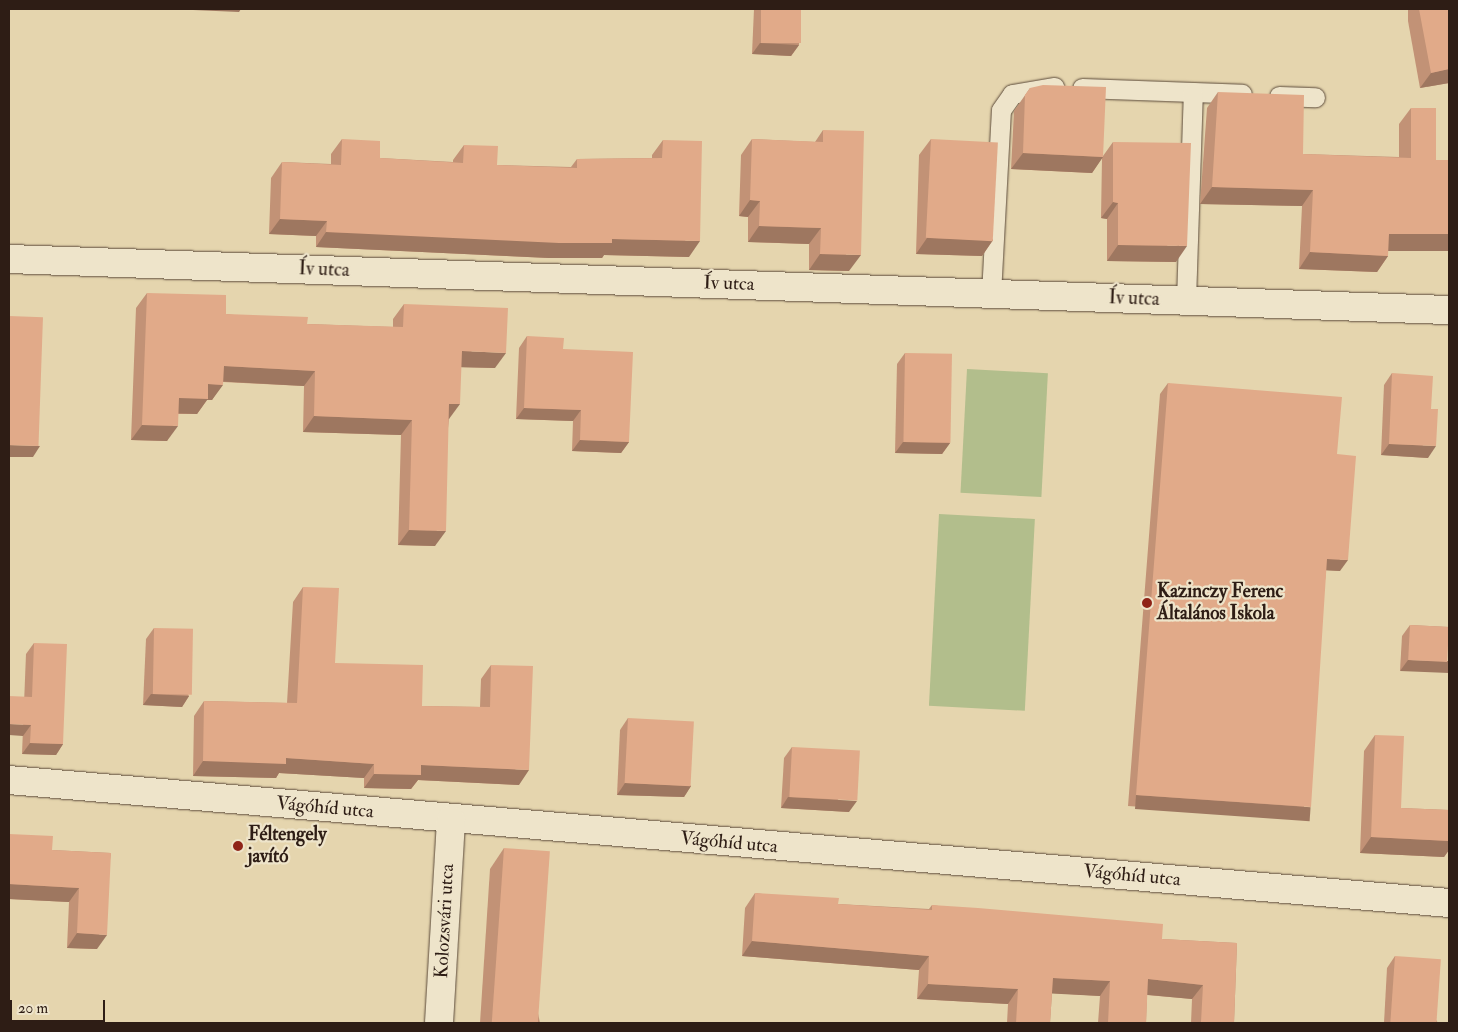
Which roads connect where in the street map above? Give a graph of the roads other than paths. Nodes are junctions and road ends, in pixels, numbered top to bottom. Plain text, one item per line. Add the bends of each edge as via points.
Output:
1 (1193, 92) junction
2 (1315, 97) dead end
3 (9, 259) edge
4 (991, 294) junction
5 (1186, 300) junction
6 (1449, 310) edge
7 (9, 780) edge
8 (450, 820) junction
9 (1449, 903) edge
10 (439, 1023) edge

1 - 2 lane
1 - 4 lane via 1044,87 1012,94 1001,110
1 - 5 lane
3 - 4 street, Ív utca
4 - 5 street, Ív utca
5 - 6 street, Ív utca
7 - 8 street, Vágóhíd utca
8 - 9 street, Vágóhíd utca
8 - 10 street, Kolozsvári utca

